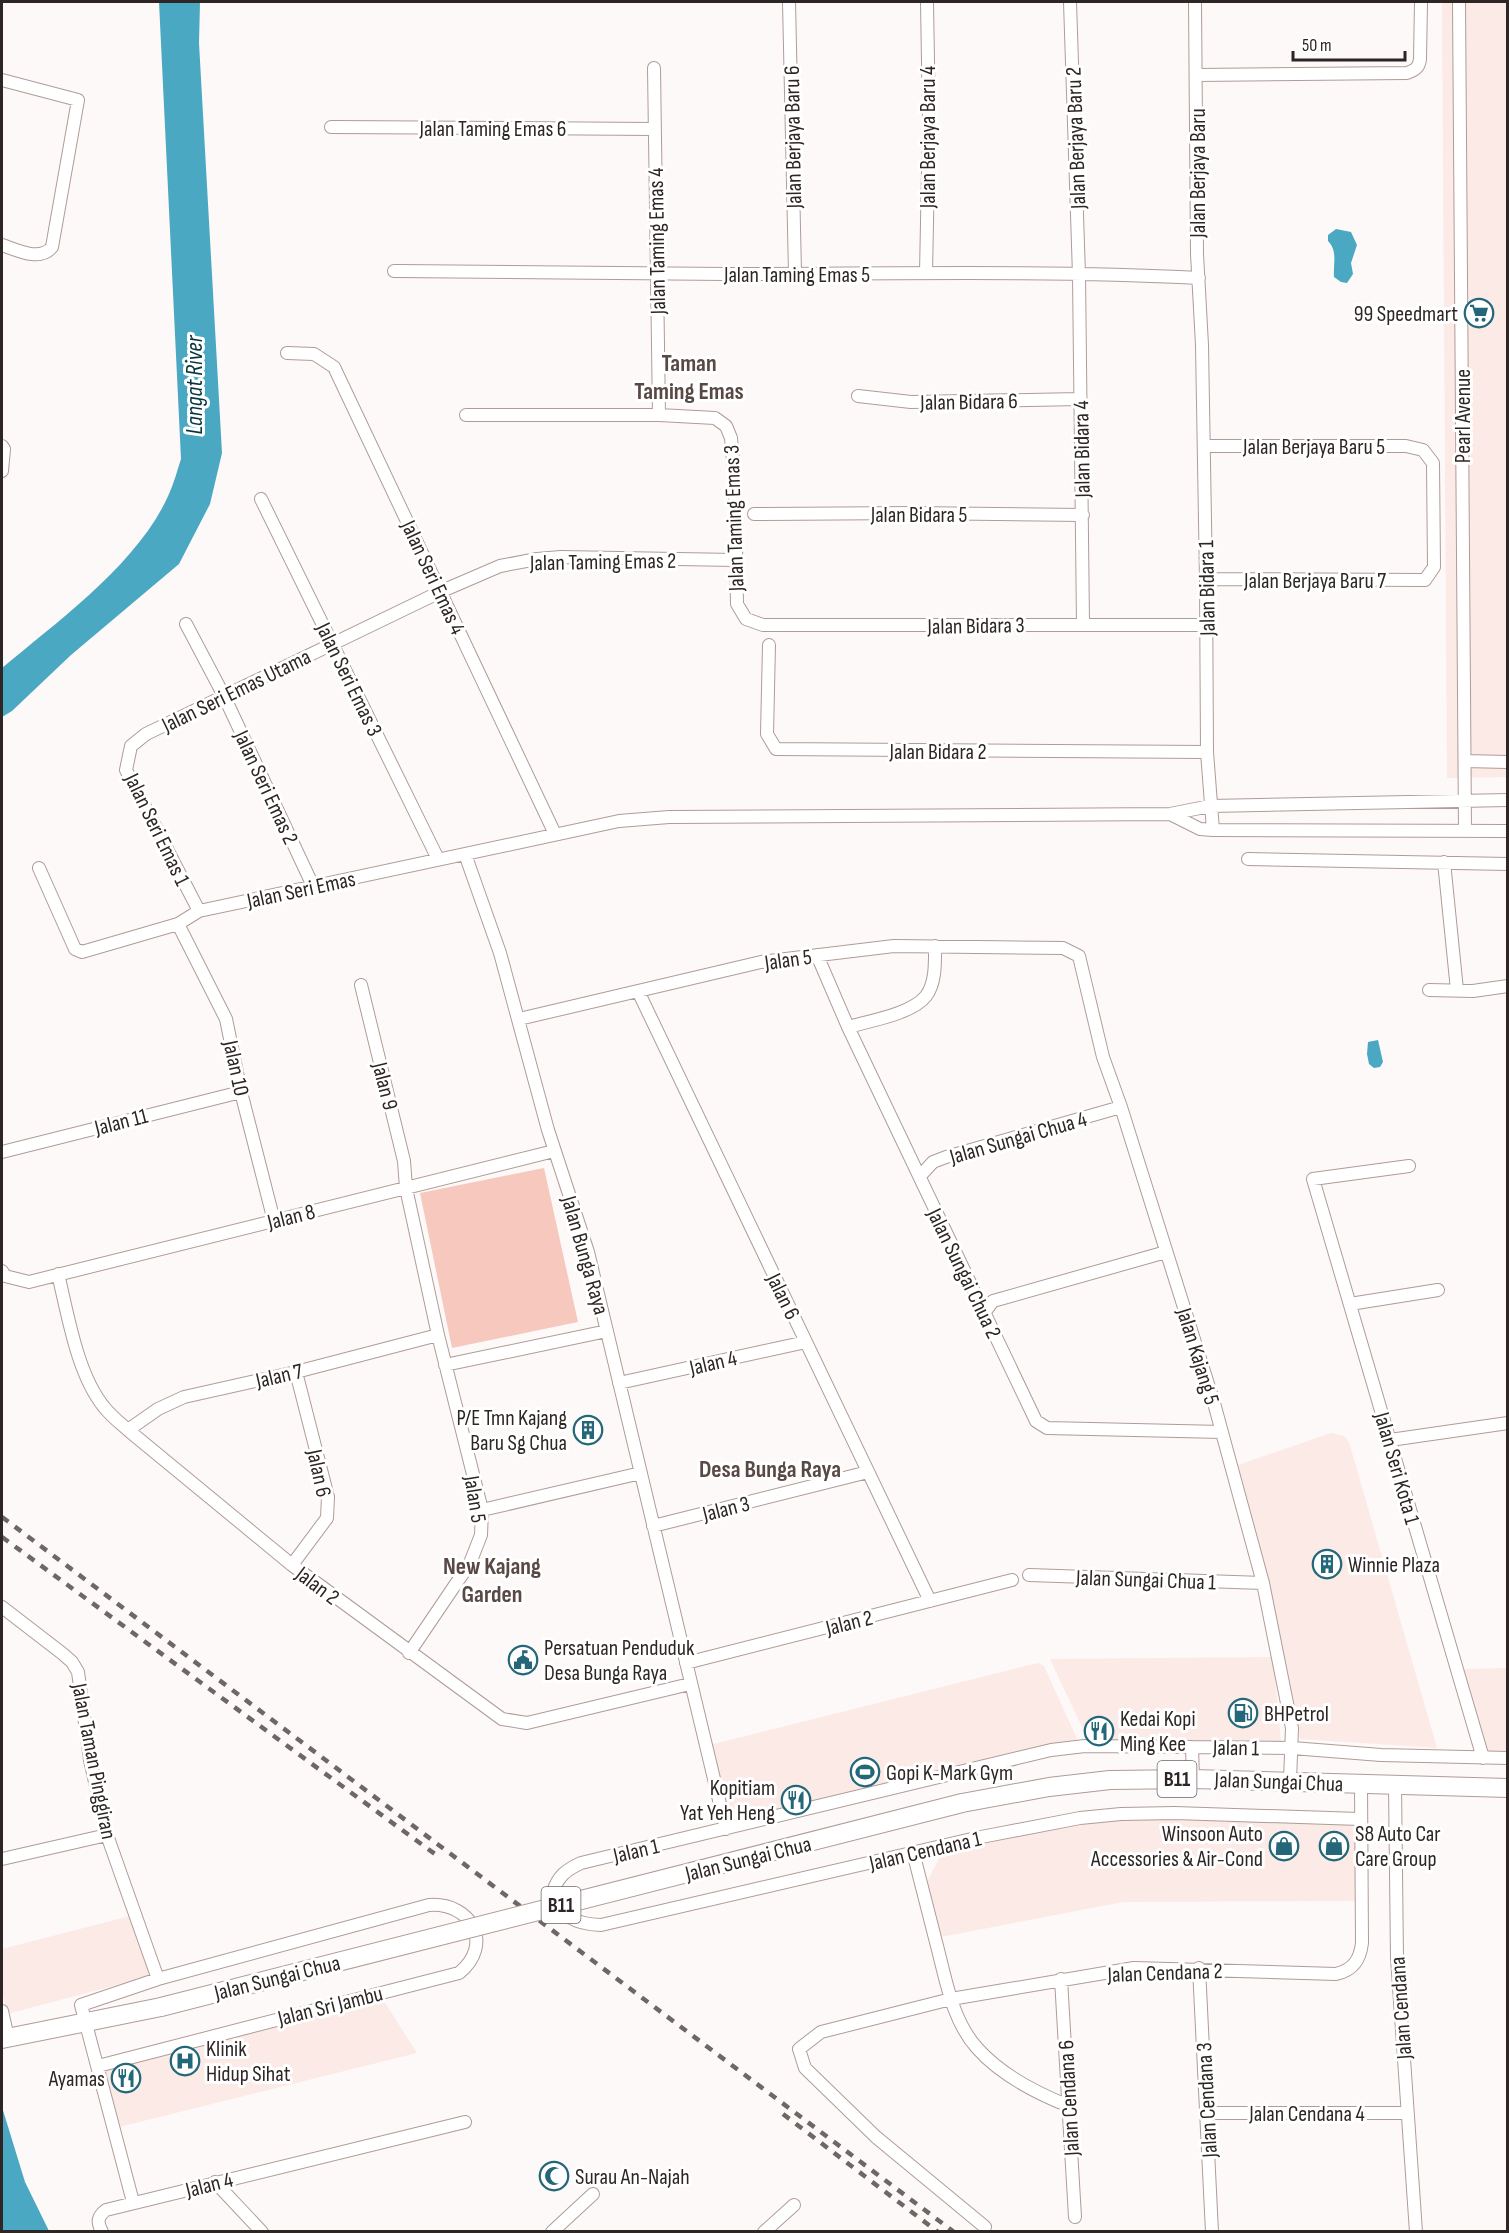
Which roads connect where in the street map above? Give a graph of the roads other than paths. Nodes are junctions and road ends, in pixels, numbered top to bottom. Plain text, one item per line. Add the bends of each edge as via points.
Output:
1 (789, 2) edge
2 (927, 2) edge
3 (1070, 2) edge
4 (1195, 2) edge
5 (1459, 2) edge
6 (1421, 3) edge
7 (654, 68) dead end
8 (1196, 75) junction
9 (2, 80) edge
10 (331, 128) dead end
11 (655, 129) junction
12 (2, 245) edge
13 (394, 271) dead end
14 (657, 272) junction
15 (795, 273) junction
16 (927, 273) junction
17 (1079, 274) junction
18 (1199, 278) junction
19 (1202, 345) joint
20 (287, 353) dead end
21 (858, 396) dead end
22 (1080, 399) junction
23 (659, 415) junction
24 (466, 416) dead end
25 (2, 446) edge
26 (1204, 446) junction
27 (2, 471) edge
28 (261, 499) dead end
29 (754, 514) dead end
30 (1083, 515) junction
31 (735, 560) junction
32 (1206, 579) junction
33 (1425, 580) joint
34 (442, 591) junction
35 (746, 619) joint
36 (186, 624) dead end
37 (1083, 624) junction
38 (1206, 625) junction
39 (333, 643) junction
40 (769, 645) dead end
41 (224, 696) junction
42 (131, 746) joint
43 (1207, 752) junction
44 (1465, 761) junction
45 (1508, 762) edge
46 (1466, 799) junction
47 (1508, 800) edge
48 (1210, 806) junction
49 (1170, 814) junction
50 (1213, 830) junction
51 (1465, 830) junction
52 (1508, 831) edge
53 (555, 834) junction
54 (465, 854) junction
55 (1248, 859) dead end
56 (438, 860) junction
57 (1444, 862) junction
58 (1508, 864) edge
59 (39, 868) dead end
60 (313, 886) junction
61 (199, 911) junction
62 (178, 924) junction
63 (935, 946) junction
64 (1063, 948) joint
65 (818, 955) junction
66 (361, 985) dead end
67 (1508, 986) edge
68 (1429, 990) dead end
69 (1457, 990) junction
70 (638, 991) junction
71 (519, 1019) junction
72 (848, 1028) junction
73 (241, 1092) junction
74 (1121, 1107) junction
75 (554, 1150) junction
76 (2, 1152) edge
77 (1409, 1166) dead end
78 (920, 1176) junction
79 (406, 1188) junction
80 (274, 1221) junction
81 (1166, 1252) junction
82 (2, 1270) edge
83 (58, 1274) junction
84 (1438, 1290) dead end
85 (1350, 1304) junction
86 (984, 1313) junction
87 (607, 1331) junction
88 (438, 1335) junction
89 (806, 1342) junction
90 (445, 1365) junction
91 (296, 1372) junction
92 (620, 1383) junction
93 (1508, 1423) edge
94 (128, 1430) junction
95 (1222, 1432) junction
96 (1390, 1440) junction
97 (868, 1472) junction
98 (641, 1473) junction
99 (482, 1510) junction
100 (653, 1526) junction
101 (292, 1565) junction
102 (1029, 1575) dead end
103 (1012, 1580) dead end
104 (1263, 1583) junction
105 (930, 1601) junction
106 (2, 1607) edge
107 (409, 1653) junction
108 (686, 1663) junction
109 (690, 1684) junction
110 (1192, 1747) junction
111 (1292, 1748) junction
112 (1483, 1758) junction
113 (1508, 1758) edge
114 (1193, 1779) junction
115 (1290, 1780) junction
116 (1361, 1784) junction
117 (1395, 1785) junction
118 (1508, 1788) edge
119 (1360, 1819) junction
120 (726, 1829) junction
121 (107, 1835) junction
122 (913, 1852) junction
123 (2, 1859) edge
124 (581, 1863) joint
125 (1199, 1968) junction
126 (158, 1979) junction
127 (1061, 1979) junction
128 (951, 1999) junction
129 (2, 2011) edge
130 (86, 2022) junction
131 (5, 2038) edge
132 (98, 2066) junction
133 (1069, 2106) junction
134 (1207, 2113) junction
135 (1407, 2113) junction
136 (465, 2122) dead end
137 (215, 2182) junction
138 (593, 2194) dead end
139 (133, 2202) junction
140 (794, 2205) dead end
141 (1075, 2217) dead end
142 (985, 2227) dead end
143 (102, 2232) edge
144 (262, 2232) edge
145 (552, 2232) edge
146 (764, 2232) edge
147 (1212, 2232) edge
148 (1416, 2232) edge

1 - 15 street, Jalan Berjaya Baru 6
2 - 16 street, Jalan Berjaya Baru 4
3 - 17 street, Jalan Berjaya Baru 2
4 - 8 street, Jalan Berjaya Baru
5 - 44 street, Pearl Avenue
6 - 8 street via 1419,66 1407,73
7 - 11 street, Jalan Taming Emas 4
8 - 18 street, Jalan Berjaya Baru
9 - 12 street via 78,100 52,247 40,256
10 - 11 street, Jalan Taming Emas 6
11 - 14 street, Jalan Taming Emas 4
13 - 14 street, Jalan Taming Emas 5
14 - 15 street, Jalan Taming Emas 5
14 - 23 street, Jalan Taming Emas 4
15 - 16 street, Jalan Taming Emas 5
16 - 17 street, Jalan Taming Emas 5
17 - 18 street, Jalan Taming Emas 5
17 - 22 street, Jalan Bidara 4
18 - 19 street, Jalan Berjaya Baru
19 - 26 street, Jalan Bidara 1
20 - 34 street, Jalan Seri Emas 4 via 314,354 334,367
21 - 22 street, Jalan Bidara 6 via 911,402
22 - 30 street, Jalan Bidara 4
23 - 24 street, Jalan Taming Emas 3
23 - 31 street, Jalan Taming Emas 3 via 715,418 726,426 731,438 735,483
25 - 27 street
26 - 32 street, Jalan Bidara 1
26 - 33 street, Jalan Berjaya Baru 5 via 1406,446 1423,450 1433,463 1434,567
28 - 39 street, Jalan Seri Emas 3
29 - 30 street, Jalan Bidara 5
30 - 37 street, Jalan Bidara 4
31 - 34 street, Jalan Taming Emas 2 via 537,559 500,566
31 - 35 street, Jalan Taming Emas 3 via 736,604
32 - 33 street, Jalan Berjaya Baru 7
32 - 38 street, Jalan Bidara 1
34 - 39 street, Jalan Seri Emas Utama
34 - 53 street, Jalan Seri Emas 4
35 - 37 street, Jalan Bidara 3 via 770,625
36 - 41 street, Jalan Seri Emas 2
37 - 38 street, Jalan Bidara 3
38 - 43 street, Jalan Bidara 1
39 - 41 street, Jalan Seri Emas Utama
39 - 56 street, Jalan Seri Emas 3
40 - 43 street, Jalan Bidara 2 via 767,734 776,749
41 - 42 street, Jalan Seri Emas Utama via 146,734
41 - 60 street, Jalan Seri Emas 2
42 - 61 street, Jalan Seri Emas 1 via 126,770
43 - 48 street, Jalan Bidara 1
44 - 45 street
44 - 46 street, Pearl Avenue
46 - 47 street, Jalan Seri Emas
46 - 48 street, Jalan Seri Emas
46 - 51 street, Pearl Avenue
48 - 49 street, Jalan Seri Emas
48 - 50 street, Jalan Bidara 1
49 - 50 street via 1200,829
49 - 53 street, Jalan Seri Emas via 669,817 619,820
50 - 51 street
51 - 52 street
53 - 54 street, Jalan Seri Emas
54 - 56 street, Jalan Seri Emas
54 - 71 street, Jalan Bunga Raya
55 - 57 street
56 - 60 street, Jalan Seri Emas
57 - 58 street
57 - 69 street
59 - 62 street, Jalan Seri Emas via 75,949 82,952
60 - 61 street, Jalan Seri Emas
61 - 62 street, Jalan Seri Emas
62 - 73 street, Jalan 10 via 226,1019
63 - 64 street, Jalan 5
63 - 65 street, Jalan 5 via 894,946
63 - 72 street via 933,981 926,996 895,1014
64 - 74 street, Jalan Kajang 5 via 1079,956 1103,1057
65 - 70 street, Jalan 5 via 761,962
65 - 72 street, Jalan Sungai Chua 2
66 - 79 street, Jalan 9 via 404,1161
67 - 69 street
68 - 69 street
70 - 71 street, Jalan 5
70 - 89 street, Jalan 6
71 - 75 street, Jalan Bunga Raya
72 - 78 street, Jalan Sungai Chua 2
73 - 76 street, Jalan 11
73 - 80 street, Jalan 10
74 - 78 street, Jalan Sungai Chua 4 via 946,1157 933,1162
74 - 81 street, Jalan Kajang 5
75 - 79 street, Jalan 8
75 - 87 street, Jalan Bunga Raya via 588,1252
77 - 85 street, Jalan Seri Kota 1 via 1313,1179
78 - 86 street, Jalan Sungai Chua 2
79 - 80 street, Jalan 8
79 - 88 street, Jalan 5
80 - 83 street, Jalan 8
81 - 86 street via 993,1301
81 - 95 street, Jalan Kajang 5
82 - 83 street, Jalan 8 via 5,1275 29,1282
83 - 94 street, Jalan 2 via 90,1385 104,1407
84 - 85 street
85 - 96 street, Jalan Seri Kota 1
86 - 95 street, Jalan Sungai Chua 2 via 1036,1421 1047,1428
87 - 90 street
87 - 92 street, Jalan Bunga Raya
88 - 90 street, Jalan 5
88 - 91 street, Jalan 7
89 - 92 street, Jalan 4
89 - 97 street, Jalan 6
90 - 99 street, Jalan 5
91 - 94 street, Jalan 7 via 184,1396
91 - 101 street, Jalan 6 via 328,1497 327,1518
92 - 98 street, Jalan Bunga Raya
93 - 96 street
94 - 101 street, Jalan 2
95 - 104 street, Jalan Kajang 5
96 - 112 street, Jalan Seri Kota 1
97 - 100 street, Jalan 3
97 - 105 street, Jalan 6
98 - 99 street
98 - 100 street, Jalan Bunga Raya
99 - 107 street, Jalan 5 via 481,1535 470,1563
100 - 108 street, Jalan Bunga Raya
101 - 107 street, Jalan 2
102 - 104 street, Jalan Sungai Chua 1
103 - 105 street, Jalan 2
104 - 111 street, Jalan Kajang 5 via 1292,1728
105 - 108 street, Jalan 2
106 - 121 street, Jalan Taman Pinggiran via 63,1654 78,1672 90,1761
107 - 109 street, Jalan 2 via 502,1719 527,1723
108 - 109 street, Jalan Bunga Raya
109 - 120 street, Jalan Bunga Raya
110 - 111 street, Jalan 1
110 - 114 street
110 - 120 street, Jalan 1 via 1085,1746 1051,1750
111 - 112 street, Jalan 1
111 - 115 street, Jalan Kajang 5
112 - 113 street, Jalan 1
114 - 115 main road, Jalan Sungai Chua / B11
114 - 130 main road, Jalan Sungai Chua / B11, bridge via 1087,1782 962,1803 161,2007
115 - 116 main road, Jalan Sungai Chua / B11
116 - 117 main road, Jalan Sungai Chua / B11
116 - 119 street
117 - 118 main road, Jalan Sungai Chua / B11
117 - 135 street, Jalan Cendana via 1397,1958
119 - 122 street, Jalan Cendana 1 via 1121,1814 1050,1823
119 - 125 street, Jalan Cendana 2 via 1362,1943 1352,1967 1336,1974
120 - 124 street, Jalan 1
121 - 123 street
121 - 126 street, Jalan Taman Pinggiran
122 - 124 street, Jalan Cendana 1 via 601,1925 574,1921 553,1892 562,1873
122 - 128 street
125 - 127 street, Jalan Cendana 2 via 1134,1968
125 - 134 street, Jalan Cendana 3
126 - 130 street via 81,2005
126 - 132 street, Jalan Sri Jambu via 429,1905 454,1908 465,1914 474,1928 476,1941 469,1965 459,1972
127 - 128 street, Jalan Cendana 2
127 - 133 street, Jalan Cendana 6
128 - 133 street via 961,2025 996,2067
128 - 142 street, Jalan Cendana 2 via 821,2031 799,2049 805,2068 876,2137
129 - 131 street
130 - 131 main road, Jalan Sungai Chua / B11
130 - 132 street
132 - 139 street
133 - 141 street, Jalan Cendana 6
134 - 135 street, Jalan Cendana 4
134 - 147 street, Jalan Cendana 3
135 - 148 street, Jalan Cendana
136 - 137 street, Jalan 4
137 - 139 street, Jalan 4
137 - 144 street
138 - 145 street
139 - 143 street, Jalan 4 via 101,2214 98,2224
140 - 146 street

